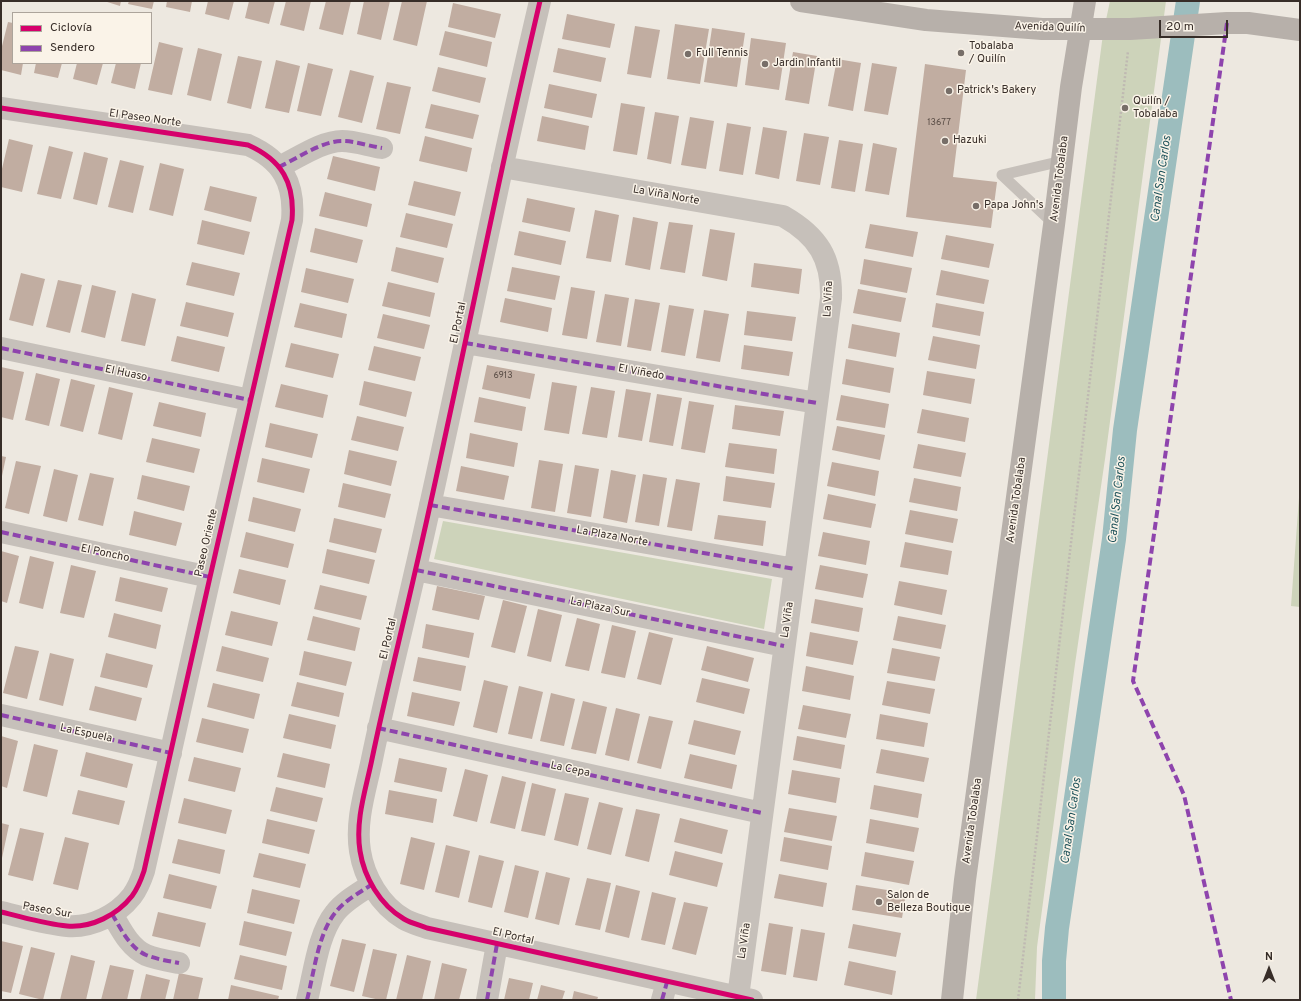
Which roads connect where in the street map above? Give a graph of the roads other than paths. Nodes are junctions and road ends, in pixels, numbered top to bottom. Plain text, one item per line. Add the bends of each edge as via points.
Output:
1 (540, 1) edge
2 (801, 1) edge
3 (1085, 1) edge
4 (1298, 29) edge
5 (1080, 30) junction
6 (1, 108) edge
7 (382, 148) dead end
8 (1062, 161) junction
9 (280, 167) junction
10 (502, 167) junction
11 (1054, 225) junction
12 (818, 246) joint
13 (465, 343) junction
14 (1, 348) edge
15 (250, 400) junction
16 (817, 403) junction
17 (430, 505) junction
18 (1, 532) edge
19 (795, 569) junction
20 (416, 570) junction
21 (210, 577) junction
22 (784, 646) junction
23 (1, 715) edge
24 (378, 728) junction
25 (171, 753) junction
26 (762, 813) junction
27 (371, 885) junction
28 (1, 912) edge
29 (112, 914) junction
30 (497, 944) junction
31 (179, 964) dead end
32 (665, 991) edge
33 (745, 998) edge
34 (307, 1000) edge
35 (487, 1000) edge
36 (952, 1000) edge

1 - 10 street, El Portal
2 - 5 main road, Avenida Quilín via 926,20
3 - 5 main road, Avenida Tobalaba
4 - 5 main road, Avenida Quilín via 1248,23
5 - 8 main road, Avenida Tobalaba
6 - 9 street, El Paseo Norte via 248,145 260,150
7 - 9 street via 353,142 334,142
8 - 11 main road, Avenida Tobalaba
8 - 11 lane via 1002,175
9 - 15 street, Paseo Oriente via 292,192 292,220
10 - 12 street, La Viña Norte via 783,216 809,234
10 - 13 street, El Portal
11 - 36 main road, Avenida Tobalaba via 965,880
12 - 16 street, La Viña via 829,271 831,298
13 - 16 street, El Viñedo
13 - 17 street, El Portal
14 - 15 street, El Huaso
15 - 21 street, Paseo Oriente
16 - 19 street, La Viña
17 - 19 street, La Plaza Norte
17 - 20 street, El Portal
18 - 21 street, El Poncho
19 - 22 street, La Viña
20 - 22 street, La Plaza Sur
20 - 24 street, El Portal
21 - 25 street, Paseo Oriente
22 - 26 street, La Viña
23 - 25 street, La Espuela
24 - 26 street, La Cepa
24 - 27 street, El Portal via 358,833 364,869
25 - 29 street, Paseo Oriente via 144,871 132,896
26 - 33 street, La Viña
27 - 30 street, El Portal via 386,904 404,919 427,928
27 - 34 street via 342,905 328,923 322,936
28 - 29 street, Paseo Sur via 69,926 84,925
29 - 31 street via 128,940 140,951
30 - 32 street, El Portal
30 - 35 street
32 - 33 street, El Portal

